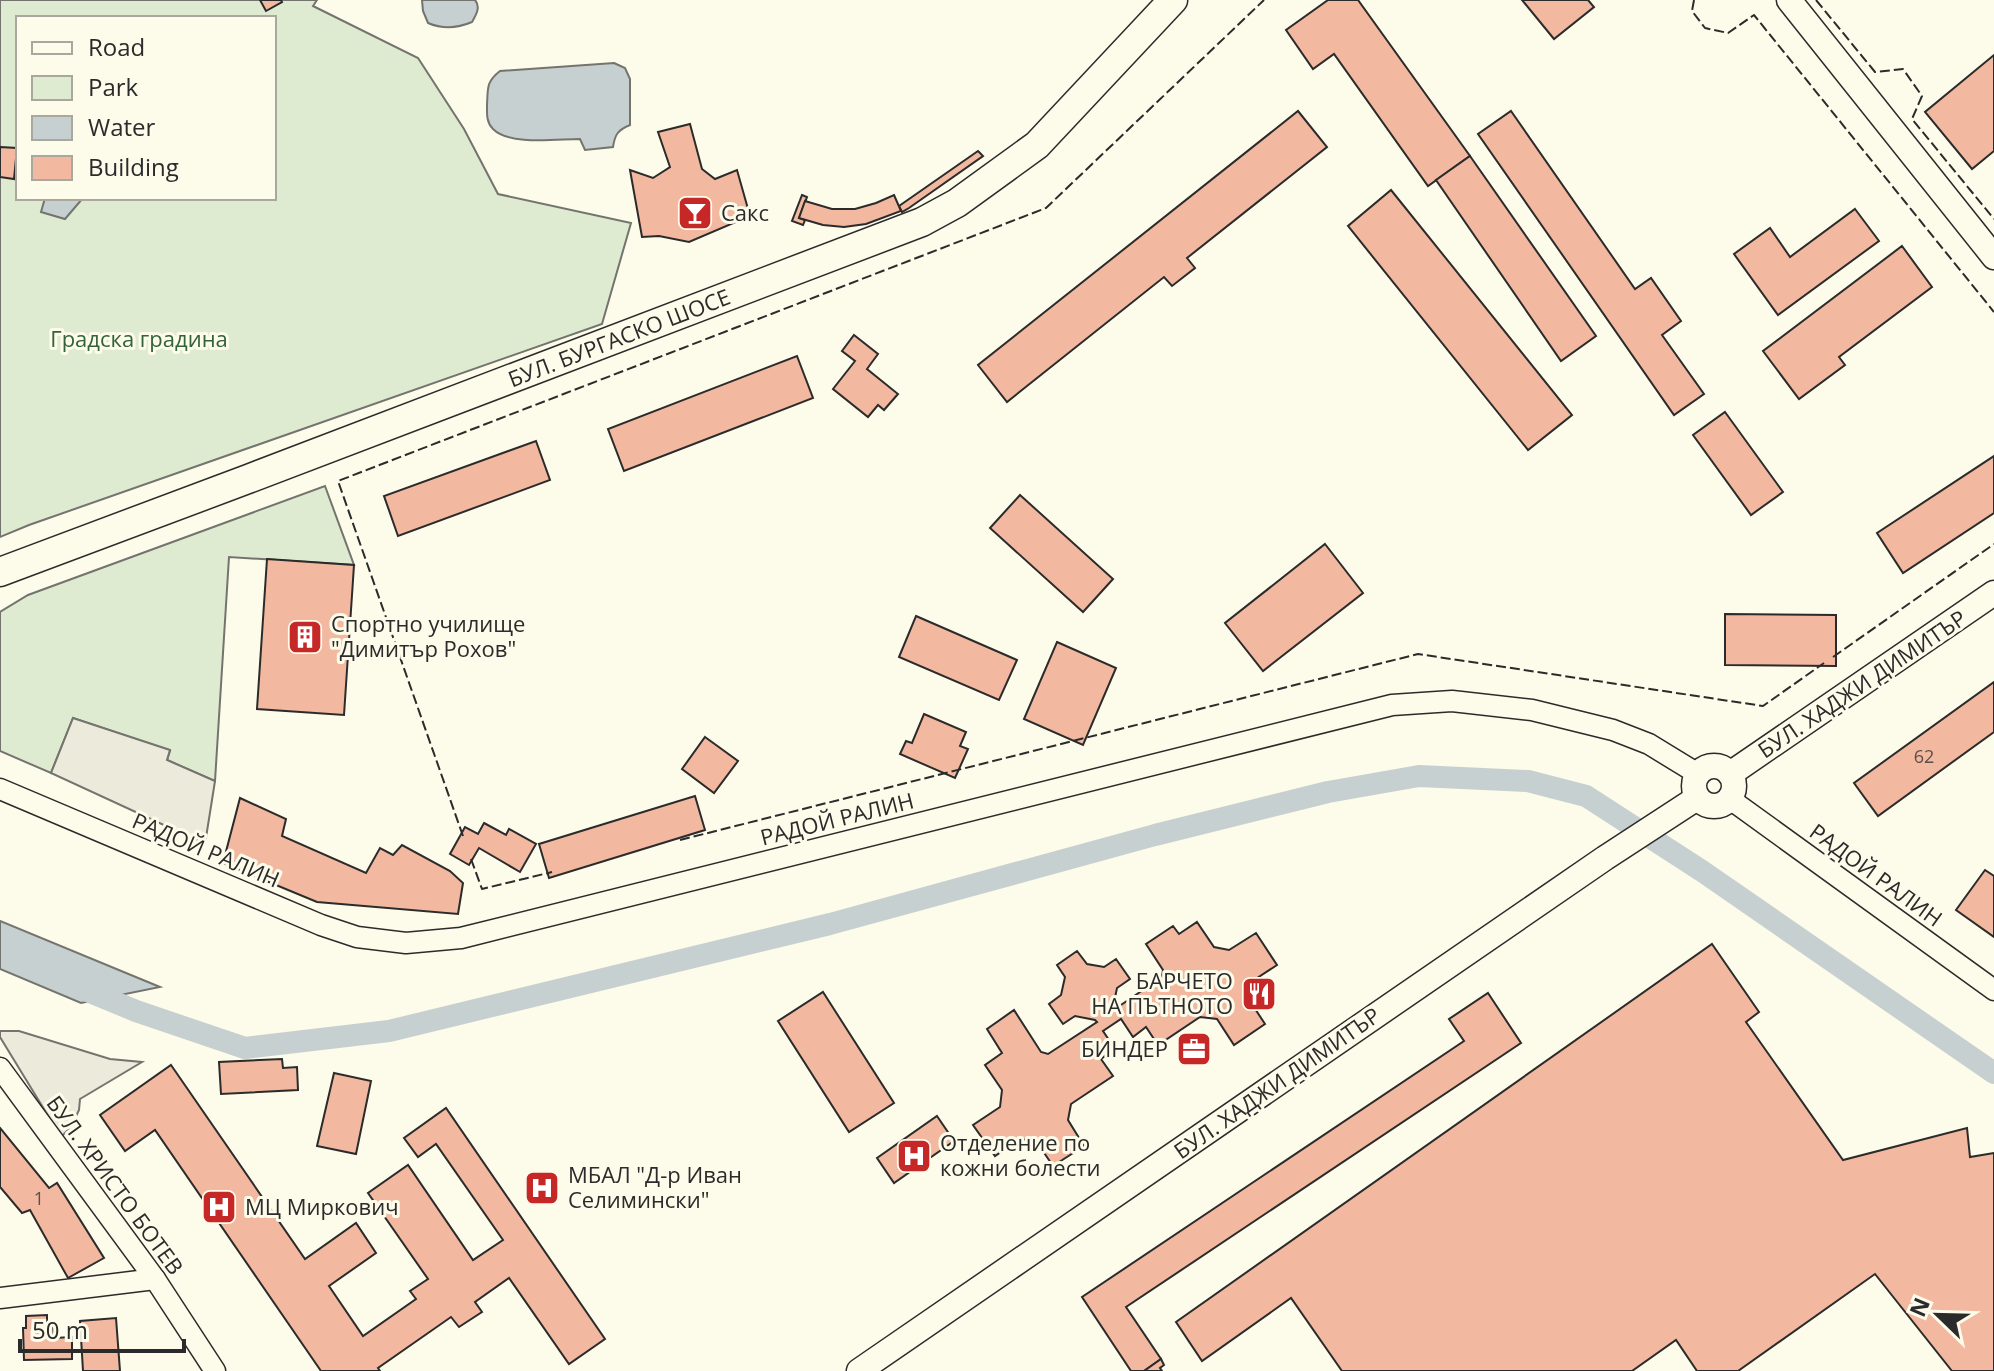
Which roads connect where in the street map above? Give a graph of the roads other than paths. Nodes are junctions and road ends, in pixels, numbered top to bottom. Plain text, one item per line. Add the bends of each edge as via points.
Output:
1 (1173, 0) edge
2 (1789, 0) edge
3 (1994, 257) edge
4 (0, 572) edge
5 (1994, 593) edge
6 (1730, 787) junction
7 (0, 789) edge
8 (1691, 794) junction
9 (1994, 990) edge
10 (0, 1068) edge
11 (155, 1279) junction
12 (0, 1298) edge
13 (215, 1371) edge
14 (859, 1371) edge

1 - 4 main road, БУЛ. БУРГАСКО ШОСЕ via 1037,145 922,222
2 - 3 street
5 - 6 street, БУЛ. ХАДЖИ ДИМИТЪР via 1831,704
6 - 8 street via 1716,807
6 - 8 street via 1722,768 1711,766 1701,770
6 - 9 street, РАДОЙ РАЛИН
7 - 8 street, РАДОЙ РАЛИН via 321,925 357,937 406,943 461,938 1392,705 1452,701 1532,710 1613,730 1649,744
8 - 14 street, БУЛ. ХАДЖИ ДИМИТЪР
10 - 11 street, БУЛ. ХРИСТО БОТЕВ
11 - 12 street
11 - 13 street, БУЛ. ХРИСТО БОТЕВ

